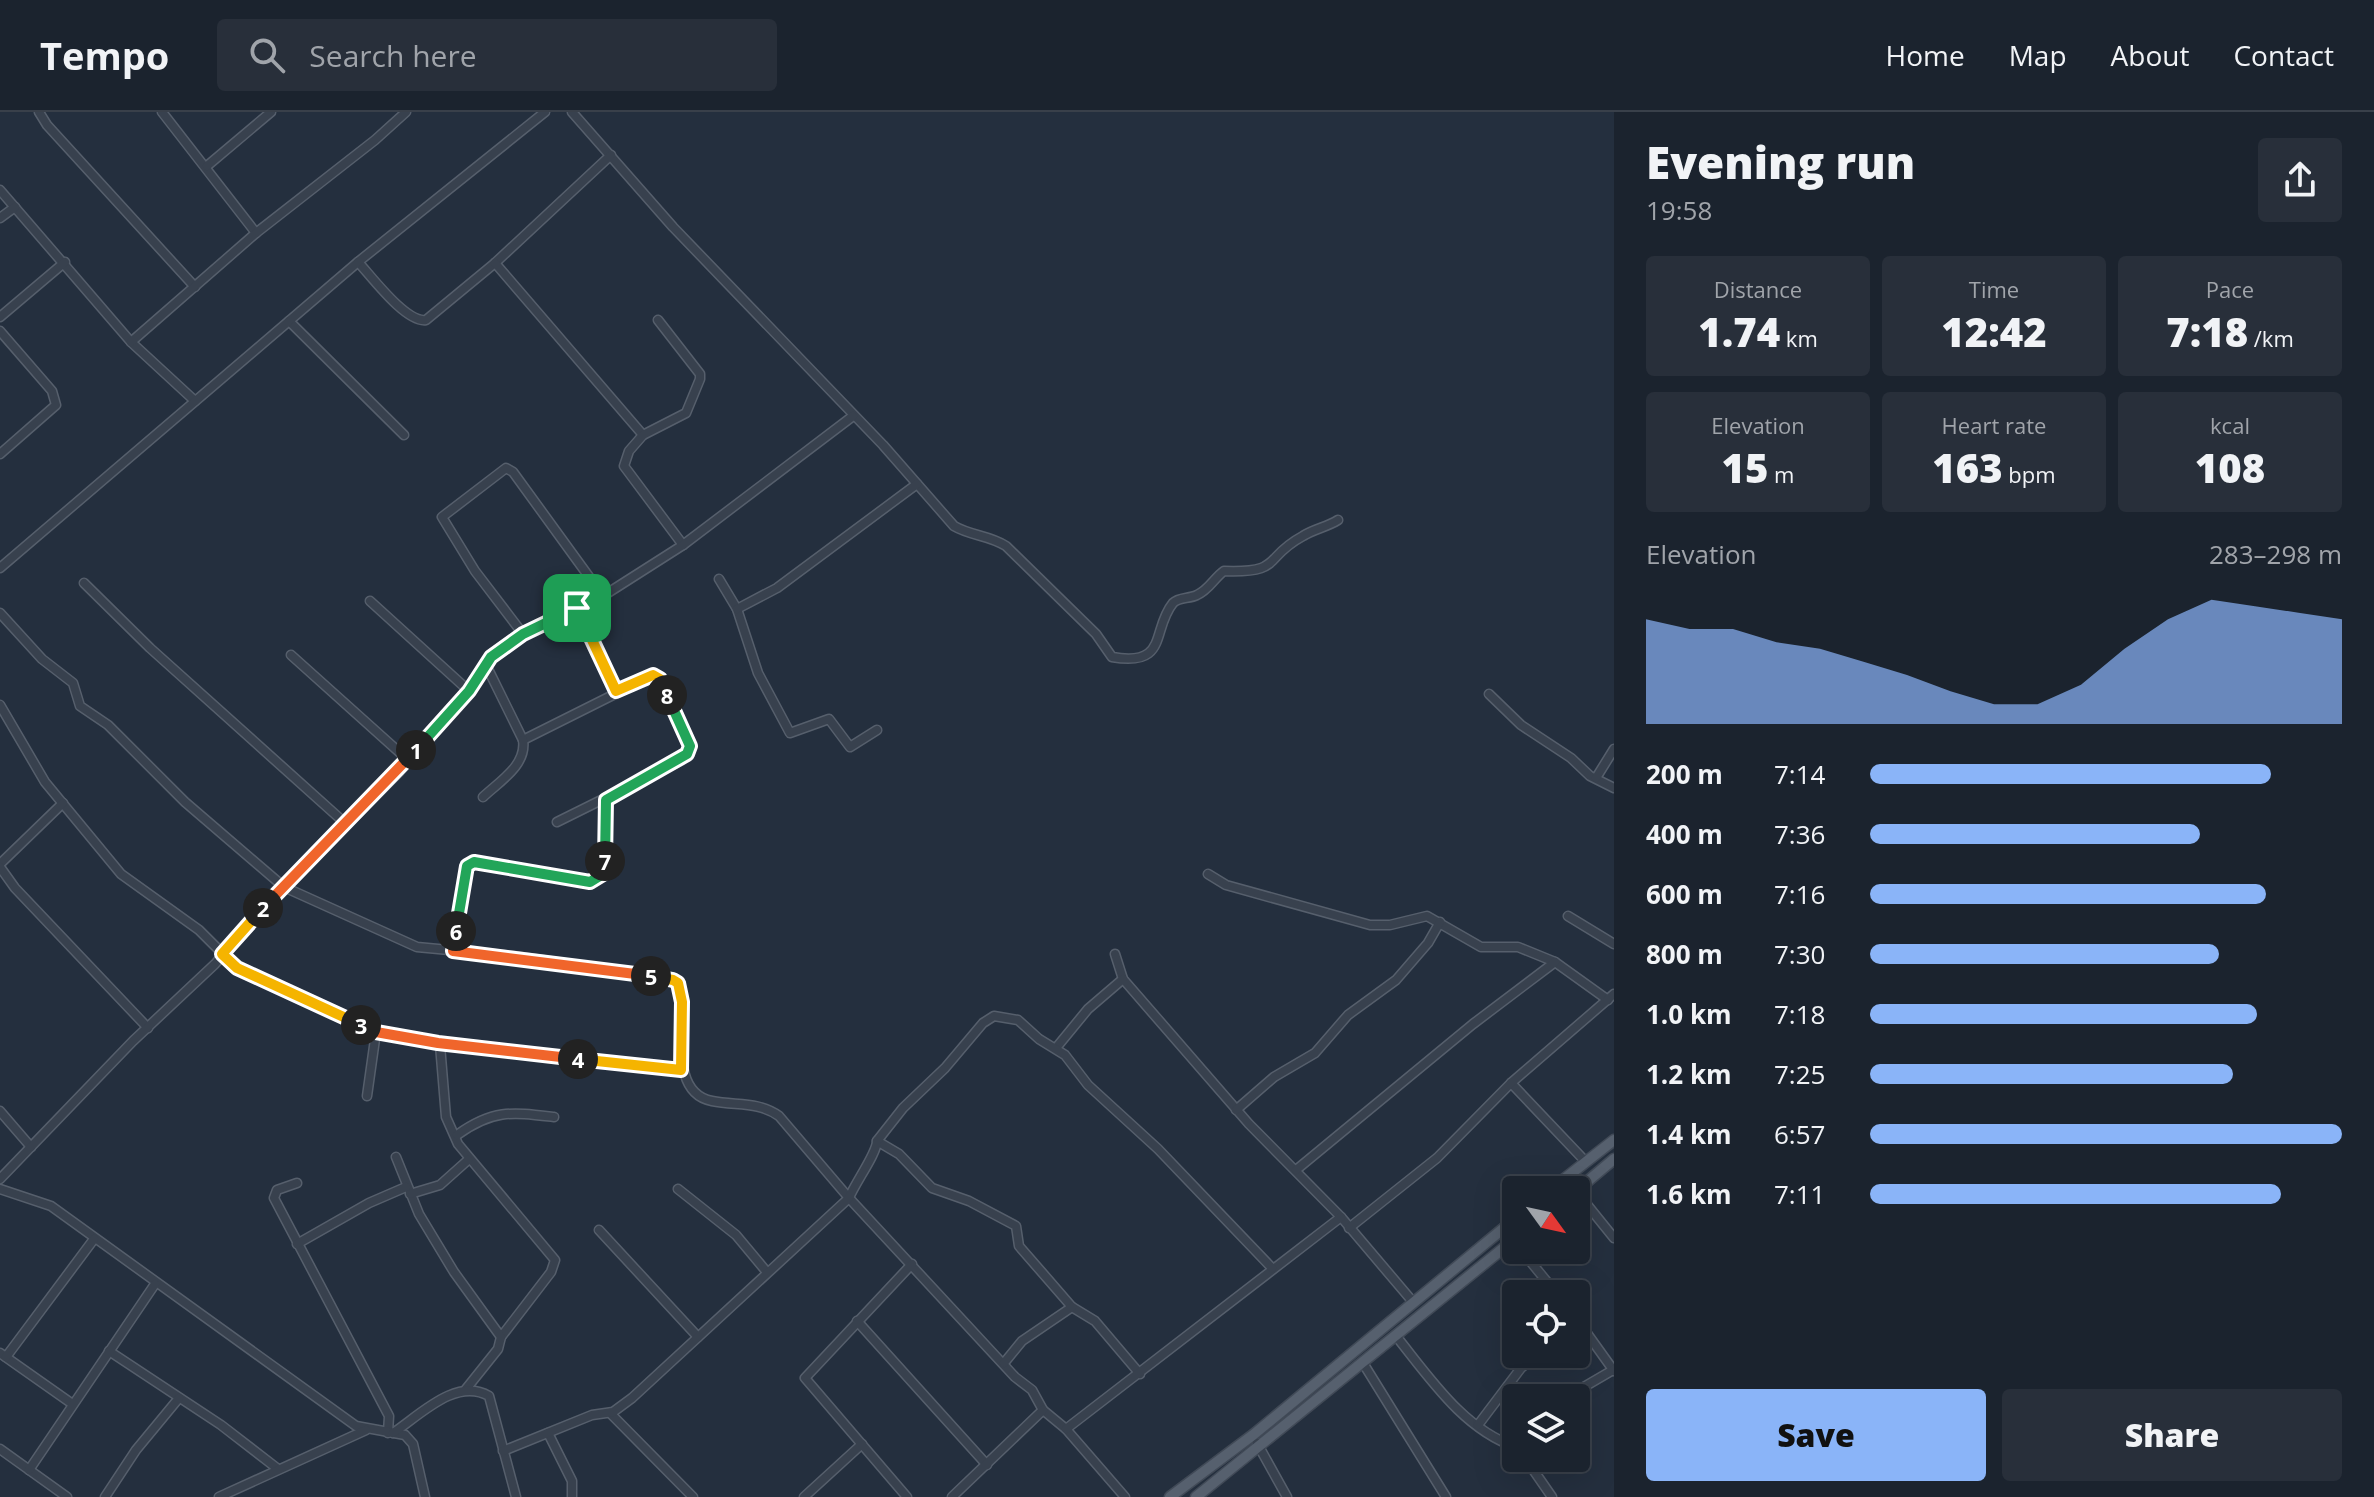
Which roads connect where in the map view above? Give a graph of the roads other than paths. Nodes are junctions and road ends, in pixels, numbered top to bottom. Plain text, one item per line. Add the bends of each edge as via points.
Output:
1 (39, 112) edge
2 (162, 112) edge
3 (271, 112) edge
4 (406, 112) edge
5 (545, 112) edge
6 (572, 112) edge
7 (611, 155) junction
8 (207, 166) junction
9 (0, 190) edge
10 (15, 207) junction
11 (0, 218) edge
12 (256, 233) junction
13 (65, 262) junction
14 (358, 262) junction
15 (495, 263) junction
16 (195, 287) junction
17 (0, 317) edge
18 (658, 320) dead end
19 (289, 321) junction
20 (0, 331) edge
21 (131, 342) junction
22 (195, 401) junction
23 (853, 416) junction
24 (404, 435) dead end
25 (643, 435) junction
26 (0, 454) edge
27 (917, 484) junction
28 (1338, 520) dead end
29 (683, 545) junction
30 (0, 568) edge
31 (719, 579) dead end
32 (84, 583) dead end
33 (603, 596) junction
34 (370, 601) dead end
35 (577, 608) junction
36 (737, 609) junction
37 (0, 613) edge
38 (523, 634) junction
39 (291, 655) dead end
40 (486, 665) junction
41 (469, 691) junction
42 (616, 691) junction
43 (1489, 694) dead end
44 (0, 705) edge
45 (877, 730) dead end
46 (523, 740) junction
47 (1614, 749) edge
48 (408, 760) junction
49 (1596, 778) junction
50 (1614, 788) edge
51 (483, 797) dead end
52 (606, 800) junction
53 (63, 803) junction
54 (557, 822) dead end
55 (346, 824) junction
56 (0, 866) edge
57 (1208, 874) dead end
58 (284, 887) junction
59 (1568, 916) dead end
60 (1440, 922) junction
61 (1614, 944) edge
62 (453, 951) junction
63 (222, 954) junction
64 (1115, 954) dead end
65 (1555, 962) junction
66 (1123, 979) junction
67 (1611, 997) edge
68 (148, 1028) junction
69 (376, 1032) junction
70 (438, 1043) junction
71 (1056, 1048) junction
72 (681, 1070) junction
73 (1511, 1083) junction
74 (367, 1096) dead end
75 (1236, 1110) junction
76 (0, 1111) edge
77 (554, 1117) dead end
78 (457, 1135) junction
79 (1614, 1140) edge
80 (877, 1141) junction
81 (31, 1147) junction
82 (396, 1157) dead end
83 (1614, 1159) edge
84 (468, 1160) junction
85 (1586, 1162) junction
86 (1296, 1170) junction
87 (1568, 1176) edge
88 (0, 1179) edge
89 (1590, 1179) edge
90 (297, 1183) dead end
91 (0, 1189) edge
92 (678, 1189) dead end
93 (408, 1190) junction
94 (849, 1198) junction
95 (1590, 1208) edge
96 (1341, 1217) junction
97 (1349, 1228) junction
98 (1502, 1229) edge
99 (599, 1230) dead end
100 (1614, 1238) edge
101 (94, 1239) junction
102 (297, 1244) junction
103 (1502, 1254) edge
104 (912, 1264) junction
105 (1533, 1264) edge
106 (1272, 1268) junction
107 (766, 1271) junction
108 (1546, 1280) edge
109 (155, 1284) junction
110 (1413, 1302) junction
111 (1072, 1307) junction
112 (857, 1321) junction
113 (1396, 1336) junction
114 (501, 1337) junction
115 (698, 1337) junction
116 (1590, 1338) edge
117 (109, 1351) junction
118 (3, 1355) edge
119 (1004, 1363) junction
120 (1363, 1363) junction
121 (1521, 1368) edge
122 (1614, 1370) edge
123 (1140, 1374) junction
124 (1590, 1384) edge
125 (466, 1389) junction
126 (179, 1398) junction
127 (71, 1403) junction
128 (1043, 1410) junction
129 (610, 1413) junction
130 (1478, 1425) junction
131 (1066, 1429) junction
132 (366, 1430) junction
133 (548, 1433) junction
134 (390, 1434) junction
135 (1253, 1435) junction
136 (1502, 1442) edge
137 (862, 1444) junction
138 (1258, 1447) junction
139 (0, 1449) edge
140 (503, 1451) junction
141 (987, 1465) junction
142 (278, 1469) junction
143 (29, 1470) junction
144 (1535, 1472) edge
145 (67, 1497) edge
146 (105, 1497) edge
147 (219, 1497) edge
148 (425, 1497) edge
149 (516, 1497) edge
150 (572, 1497) edge
151 (693, 1497) edge
152 (804, 1497) edge
153 (907, 1497) edge
154 (952, 1497) edge
155 (1125, 1497) edge
156 (1170, 1497) edge
157 (1196, 1497) edge
158 (1287, 1497) edge
159 (1446, 1497) edge
160 (1552, 1497) edge

1 - 16 street
2 - 8 street
3 - 8 street
4 - 12 street
5 - 14 street
6 - 7 street
7 - 15 street
7 - 23 street
8 - 12 street
9 - 10 street
10 - 11 street
10 - 13 street
12 - 16 street
13 - 17 street
13 - 21 street
14 - 15 street via 406,314 421,322
14 - 19 street
15 - 25 street
16 - 21 street
18 - 25 street via 700,379 686,413
19 - 22 street
19 - 24 street
20 - 26 street via 52,391 56,405
21 - 22 street
22 - 30 street
23 - 27 street
23 - 29 street
25 - 29 street via 624,466
27 - 28 street via 954,526 989,535 1006,546 1096,634 1112,657 1125,659 1146,655 1152,648 1172,604 1199,594 1224,571 1264,569 1305,534
27 - 36 street via 777,588
29 - 33 street
31 - 36 street
32 - 55 street
33 - 35 street
33 - 38 street via 506,468 442,517
34 - 41 street
35 - 38 street
35 - 42 street
36 - 45 street via 758,673 790,733 829,719 850,747
37 - 58 street via 42,659 73,683 80,706 108,725 185,802
38 - 40 street
39 - 48 street
40 - 41 street
40 - 46 street
41 - 48 street
42 - 46 street
42 - 52 street via 645,678 660,679 690,746 682,760
43 - 49 street via 1521,725
44 - 53 street
46 - 51 street via 518,764
47 - 49 street
48 - 55 street
49 - 50 street
52 - 54 street
52 - 62 street via 606,860 597,880 489,863 467,866
53 - 56 street
53 - 63 street via 121,874 199,930
55 - 58 street
56 - 68 street
57 - 60 street via 1226,885 1370,925 1419,916
58 - 62 street via 400,941
58 - 63 street
59 - 61 street
60 - 65 street via 1481,947 1518,947
60 - 75 street via 1396,980 1352,1011 1315,1053 1274,1077
62 - 72 street via 673,980 682,1002
63 - 68 street
63 - 69 street via 237,968
64 - 66 street
65 - 67 street
65 - 86 street
66 - 71 street via 1088,1009
66 - 75 street
67 - 73 street
68 - 81 street
69 - 70 street
69 - 74 street
70 - 72 street
70 - 78 street via 446,1117
71 - 80 street via 1018,1020 988,1018
71 - 106 street
72 - 94 street via 710,1101 767,1107 779,1116
73 - 85 street
73 - 97 street via 1437,1158
75 - 86 street
76 - 81 street
77 - 78 street via 501,1113 476,1120
78 - 84 street
79 - 85 main road
80 - 94 street
80 - 111 street via 899,1154 932,1188 1016,1226 1019,1246
81 - 88 street
82 - 93 street
83 - 89 main road
84 - 93 street via 440,1185
84 - 114 street via 555,1260
85 - 87 main road
86 - 96 street
90 - 102 street via 277,1190 274,1198
91 - 101 street via 43,1202
92 - 107 street via 736,1235
93 - 102 street via 355,1210
93 - 114 street via 454,1272
94 - 104 street
94 - 107 street
95 - 100 street
96 - 97 street
96 - 106 street
97 - 110 street
98 - 110 main road
99 - 115 street
101 - 109 street
101 - 118 street
102 - 134 street via 389,1416
103 - 113 main road
104 - 112 street
104 - 119 street
105 - 108 street
106 - 123 street
107 - 115 street
109 - 117 street
109 - 132 street
110 - 135 main road
111 - 119 street via 1022,1341
111 - 123 street via 1095,1321
112 - 137 street via 805,1383
112 - 141 street
113 - 120 main road
113 - 130 street via 1439,1389
114 - 125 street via 498,1349
115 - 129 street
116 - 122 street
117 - 126 street
117 - 127 street
118 - 127 street
119 - 128 street via 1032,1390
120 - 138 main road
120 - 159 street
121 - 130 street
122 - 124 street
123 - 131 street
125 - 134 street
125 - 140 street via 489,1396
126 - 142 street
126 - 146 street
127 - 143 street
128 - 131 street
128 - 141 street
129 - 133 street
129 - 151 street
130 - 136 street
131 - 155 street
132 - 134 street
132 - 142 street
133 - 140 street
133 - 150 street via 572,1481
134 - 148 street via 405,1435 413,1444
135 - 138 street
135 - 156 main road
137 - 152 street
137 - 153 street
138 - 157 main road
138 - 158 street
139 - 143 street
140 - 149 street
141 - 154 street
142 - 147 street
143 - 145 street
144 - 160 street

